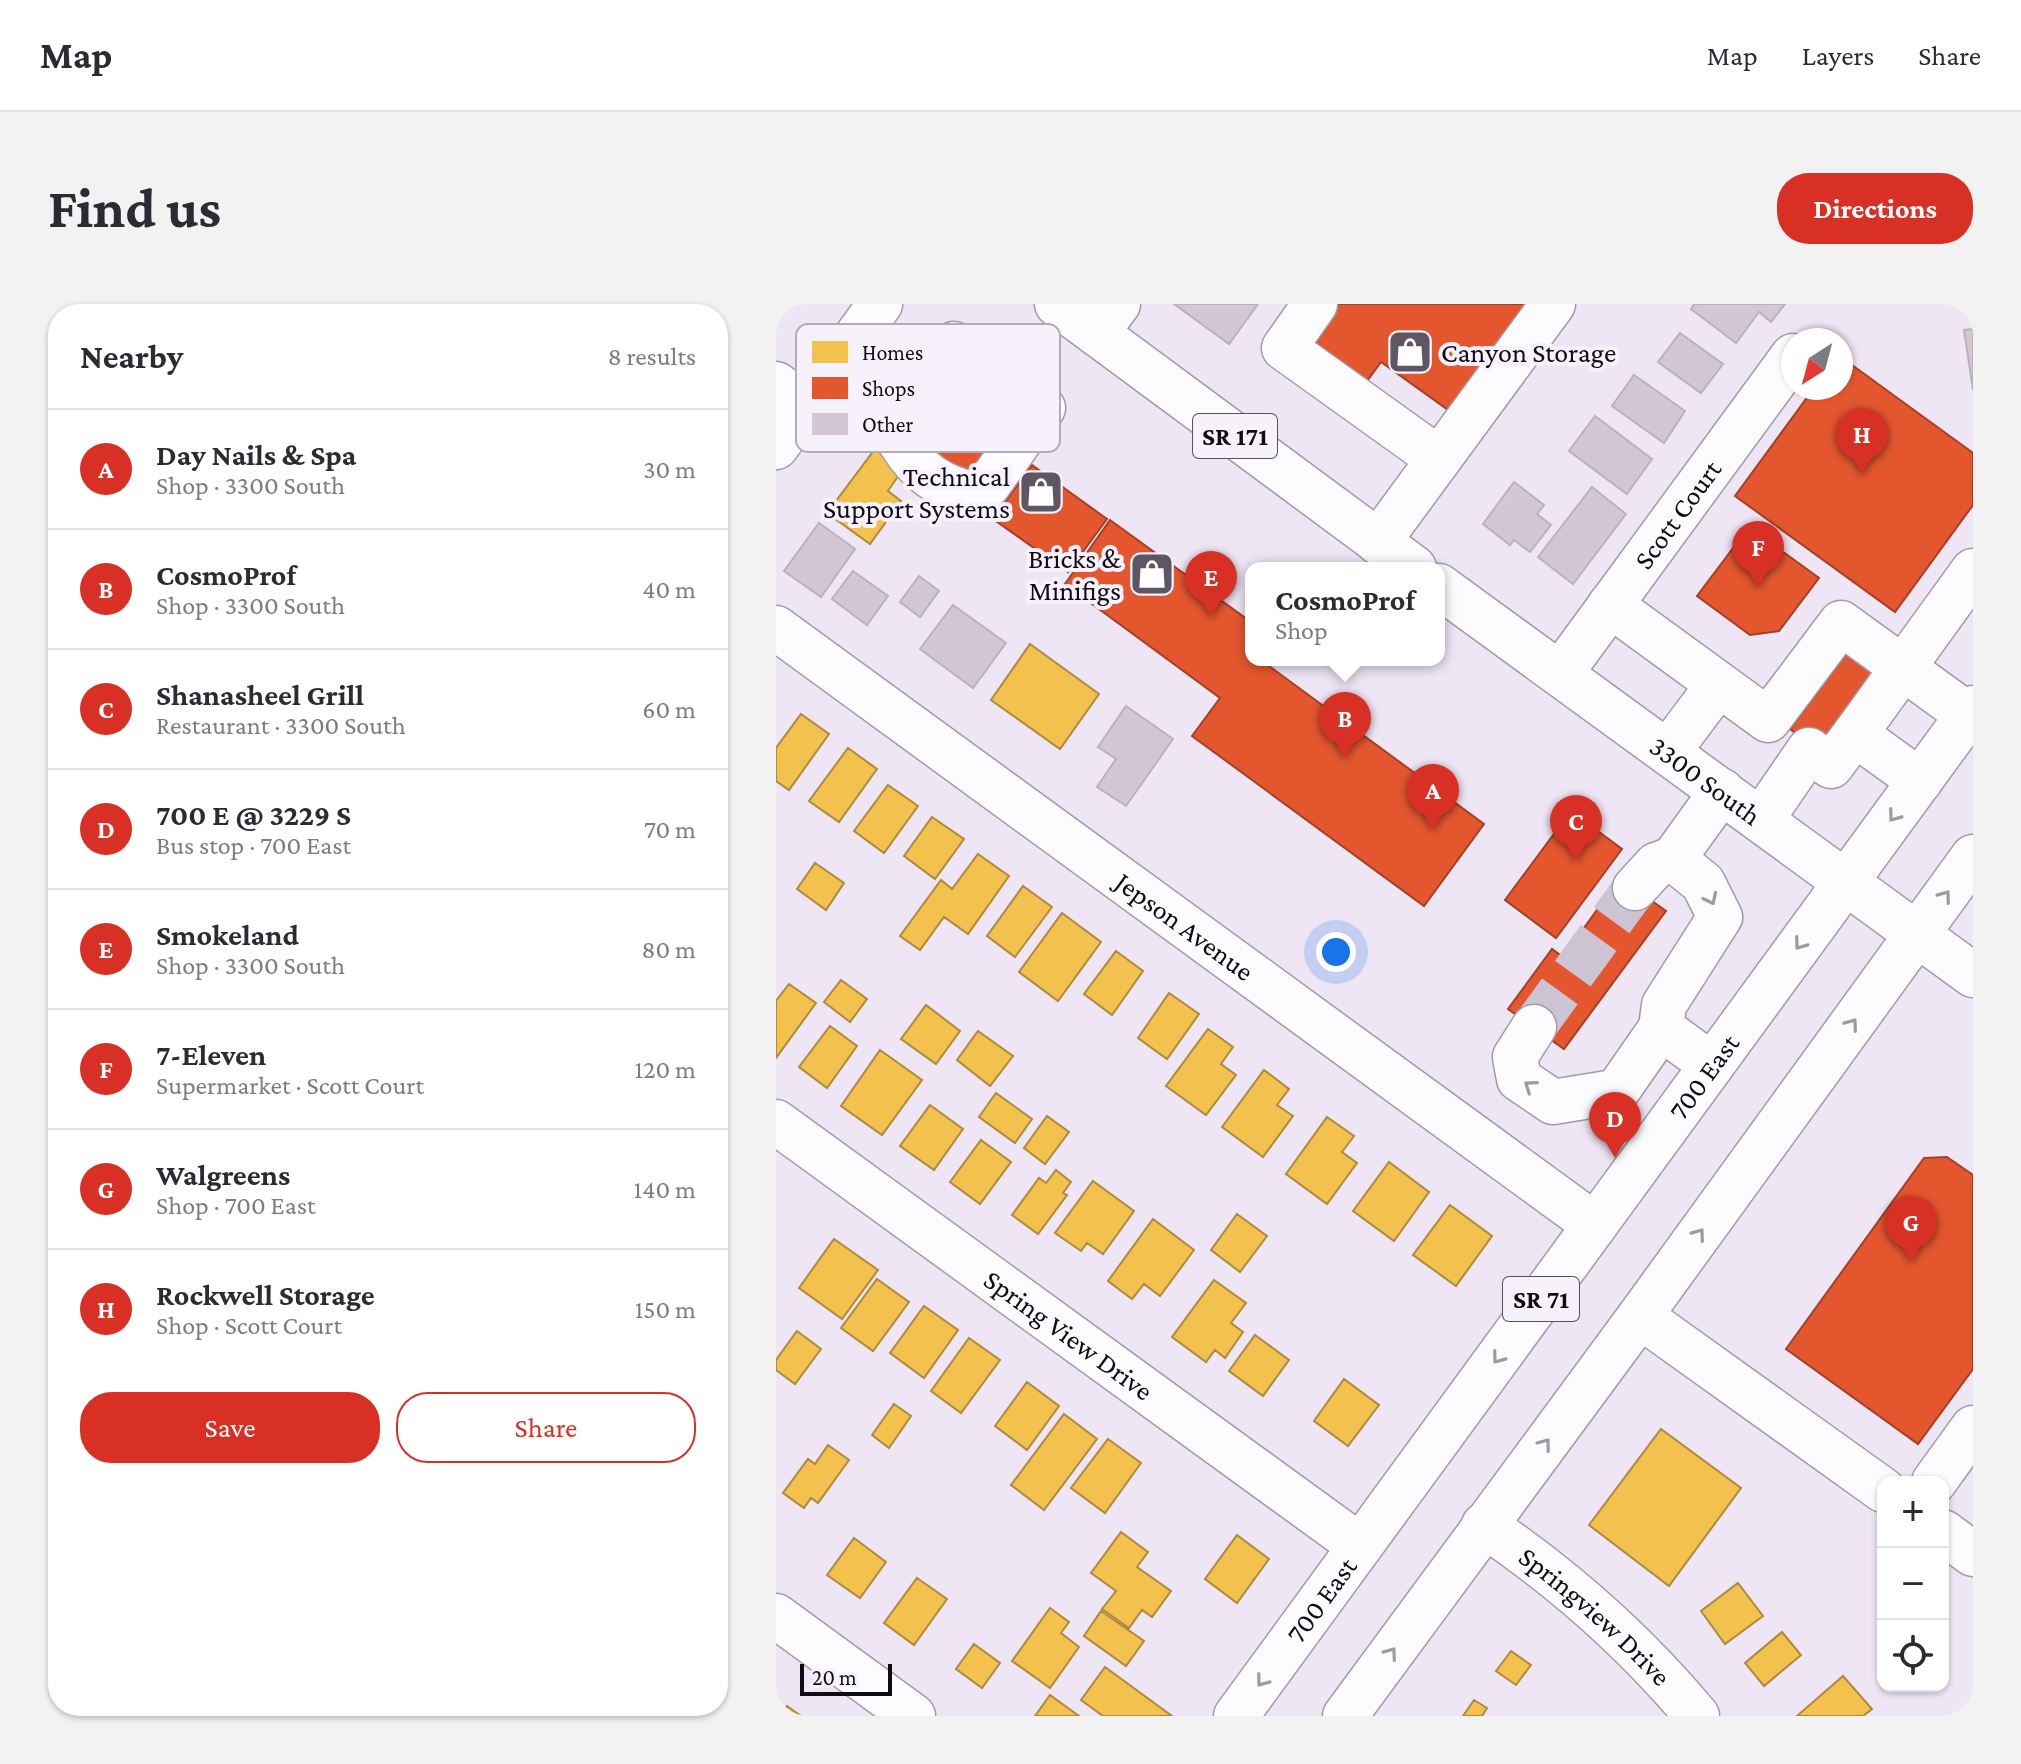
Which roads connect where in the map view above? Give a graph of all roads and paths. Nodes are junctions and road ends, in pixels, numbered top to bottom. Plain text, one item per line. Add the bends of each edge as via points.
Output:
1 (880, 304) edge
2 (1057, 304) edge
3 (1315, 304) edge
4 (1553, 304) edge
5 (1107, 318) edge
6 (860, 324) edge
7 (1781, 373) edge
8 (791, 395) edge
9 (776, 447) edge
10 (906, 452) edge
11 (1012, 452) edge
12 (1439, 459) junction
13 (1378, 542) junction
14 (1406, 562) edge
15 (1973, 571) edge
16 (1445, 590) edge
17 (1610, 605) junction
18 (776, 628) edge
19 (1902, 668) junction
20 (1560, 674) junction
21 (1718, 685) junction
22 (1970, 711) edge
23 (1768, 720) junction
24 (1855, 734) junction
25 (1809, 750) junction
26 (1668, 752) junction
27 (1920, 781) junction
28 (1722, 791) junction
29 (1761, 820) junction
30 (1973, 857) edge
31 (1673, 859) junction
32 (1846, 881) junction
33 (1635, 888) tunnel mouth
34 (1917, 934) junction
35 (1973, 975) edge
36 (1534, 1027) tunnel mouth
37 (1661, 1028) junction
38 (1712, 1065) junction
39 (776, 1122) edge
40 (1595, 1225) junction
41 (1640, 1316) junction
42 (1973, 1428) edge
43 (1938, 1476) edge
44 (1877, 1486) edge
45 (1484, 1525) junction
46 (1949, 1536) edge
47 (1360, 1546) junction
48 (1973, 1554) edge
49 (776, 1616) edge
50 (913, 1716) edge
51 (1236, 1716) edge
52 (1345, 1716) edge
53 (1697, 1716) edge

1 - 6 main road
2 - 5 main road, SR 171
3 - 12 main road via 1284,348
4 - 12 main road
5 - 13 main road, SR 171
7 - 17 main road, Scott Court
8 - 9 main road
10 - 11 main road via 914,464 947,487 974,495
12 - 13 main road
13 - 14 main road, SR 171
15 - 19 main road
16 - 20 main road, 3300 South
17 - 20 main road, Scott Court
17 - 21 main road
18 - 40 main road, Jepson Avenue
19 - 22 main road
19 - 23 main road via 1841,623
19 - 24 main road
20 - 26 main road, 3300 South
21 - 23 main road
21 - 26 main road
22 - 27 main road, 700 East / SR 71
23 - 25 main road
24 - 25 main road via 1831,766
24 - 27 main road
25 - 29 main road
26 - 28 main road, 3300 South
27 -> 32 main road, 700 East / SR 71
28 - 29 main road, 3300 South
28 - 31 main road
29 - 32 main road, 3300 South
34 -> 30 main road
31 - 33 main road via 1656,865
31 -> 37 main road via 1703,883 1720,917 1664,1005
32 - 34 main road, 3300 South
32 -> 38 main road, 700 East / SR 71
34 - 35 main road, 3300 South
41 -> 34 main road
37 -> 36 main road via 1614,1092 1553,1102 1519,1079 1515,1057
37 - 38 main road
38 - 40 main road, 700 East / SR 71
39 - 47 main road, Spring View Drive
40 -> 47 main road, 700 East / SR 71
41 - 44 main road
45 -> 41 main road
42 - 43 main road
52 -> 45 main road
45 - 53 main road, Springview Drive via 1579,1595
46 - 48 main road
47 -> 51 main road, 700 East / SR 71
49 - 50 main road

